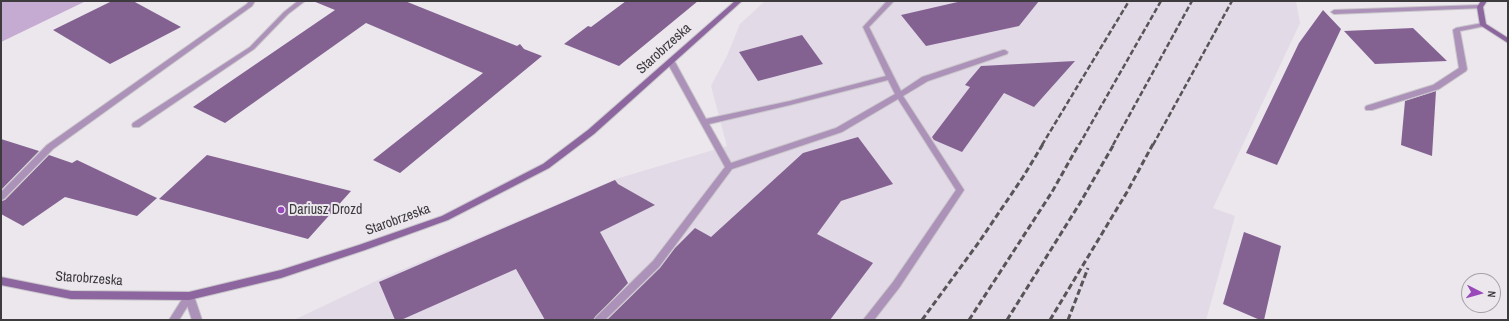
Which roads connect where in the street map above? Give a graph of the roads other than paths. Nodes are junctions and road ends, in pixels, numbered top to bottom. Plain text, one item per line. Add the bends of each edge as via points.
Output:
1 (252, 1) edge
2 (302, 1) edge
3 (739, 1) edge
4 (891, 1) edge
5 (1482, 4) edge
6 (1334, 12) dead end
7 (1483, 25) junction
8 (1508, 41) edge
9 (1006, 52) dead end
10 (671, 62) junction
11 (891, 77) junction
12 (899, 95) junction
13 (1369, 108) dead end
14 (705, 122) junction
15 (136, 125) dead end
16 (729, 167) junction
17 (1, 197) edge
18 (1, 281) edge
19 (189, 296) junction
20 (174, 320) edge
21 (197, 320) edge
22 (599, 320) edge
23 (868, 320) edge

1 - 17 street via 250,6 50,147
2 - 15 street via 286,13 252,48
3 - 10 street, Starobrzeska
4 - 11 street via 866,27
5 - 6 street
5 - 7 street
7 - 8 street
7 - 13 street via 1456,30 1463,70 1436,87
9 - 12 street via 925,79
10 - 14 street
10 - 19 street, Starobrzeska via 591,132 546,166 445,218 281,274
11 - 12 street
11 - 14 street
12 - 16 street via 839,130
12 - 23 street via 960,190 896,285
14 - 16 street
16 - 22 street via 656,264
18 - 19 street, Starobrzeska via 71,295
19 - 20 street
19 - 21 street

